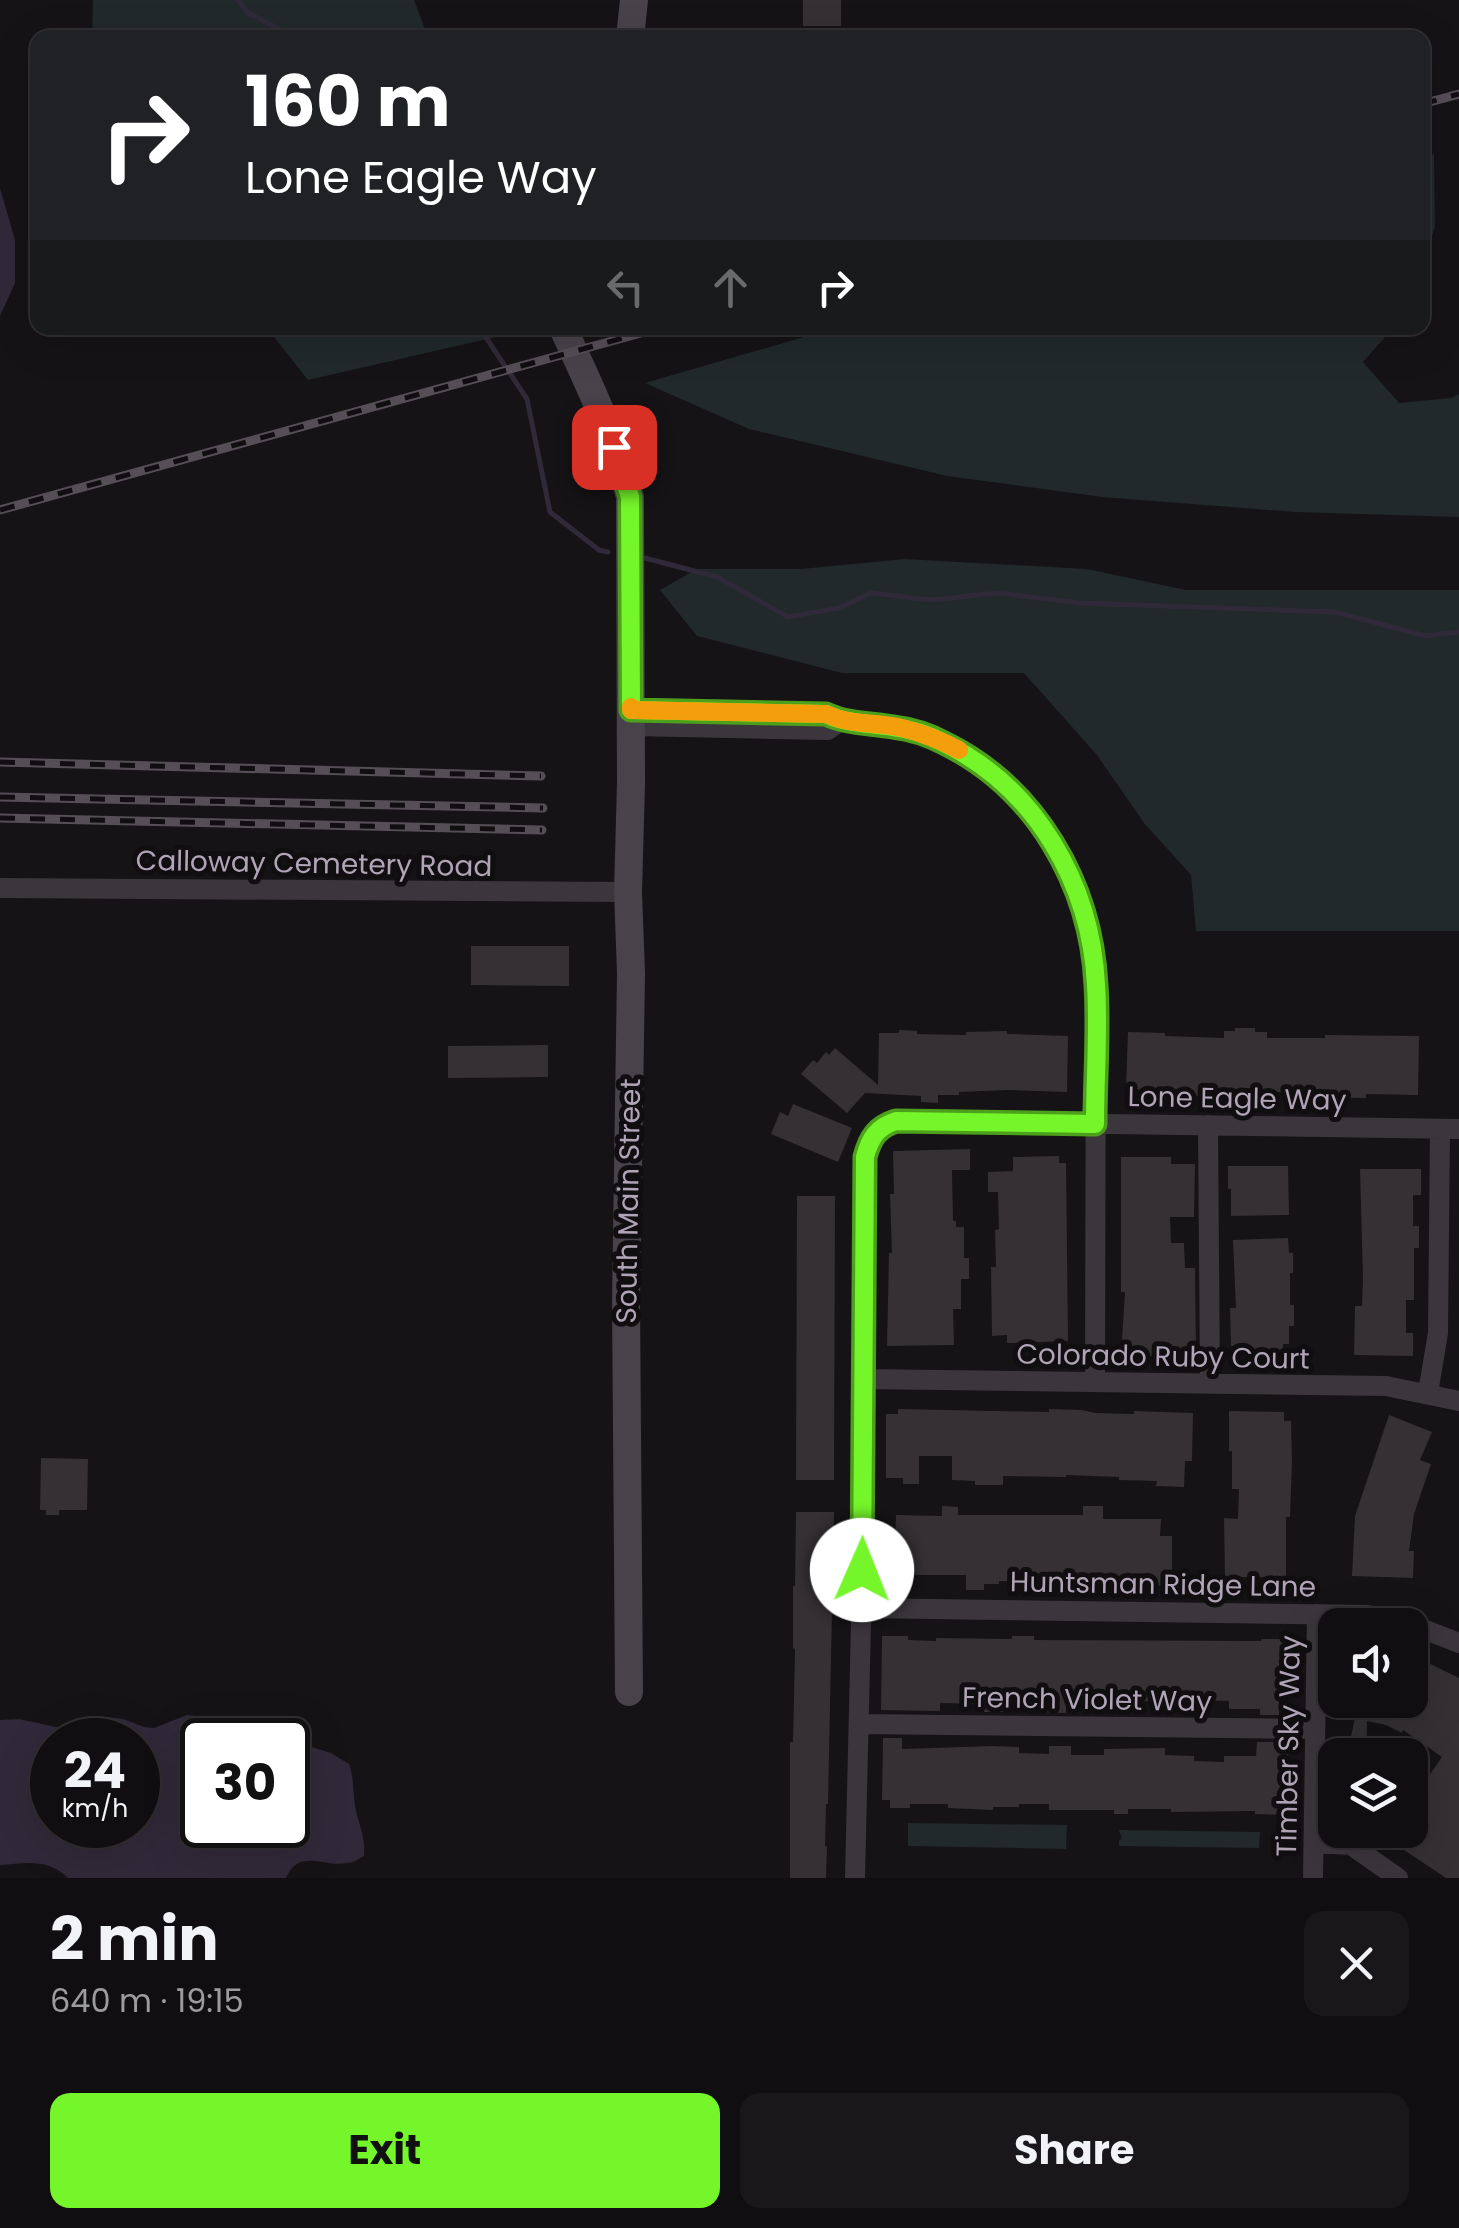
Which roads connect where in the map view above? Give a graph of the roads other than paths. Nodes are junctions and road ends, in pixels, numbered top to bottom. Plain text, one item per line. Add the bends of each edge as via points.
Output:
1 (634, 0) edge
2 (631, 30) edge
3 (566, 335) edge
4 (631, 718) junction
5 (0, 888) edge
6 (628, 892) junction
7 (1095, 1124) junction
8 (1208, 1125) junction
9 (1449, 1129) edge
10 (865, 1379) junction
11 (1095, 1382) junction
12 (1210, 1384) junction
13 (1428, 1393) junction
14 (1459, 1401) edge
15 (861, 1608) junction
16 (1317, 1614) junction
17 (1459, 1643) edge
18 (628, 1692) dead end
19 (859, 1724) junction
20 (1315, 1729) junction
21 (1314, 1843) junction
22 (855, 1878) edge
23 (1313, 1878) edge
24 (1398, 1878) edge

1 - 2 street
3 - 4 street, South Main Street via 630,497
4 - 6 street, South Main Street
4 - 7 street via 828,730 840,721 897,727 940,740 1008,785 1052,841 1090,938
5 - 6 street, Calloway Cemetery Road
6 - 18 street, South Main Street
7 - 8 street, Lone Eagle Way
7 - 10 street, Lone Eagle Way via 896,1121 875,1132 865,1168
7 - 11 street
8 - 9 street, Lone Eagle Way
8 - 12 street
9 - 13 street via 1438,1333
10 - 11 street, Colorado Ruby Court
10 - 15 street
11 - 12 street, Colorado Ruby Court
12 - 13 street, Colorado Ruby Court via 1386,1386
13 - 14 street, Colorado Ruby Court
15 - 16 street, Huntsman Ridge Lane
15 - 19 street
16 - 17 street, Huntsman Ridge Lane via 1389,1619
16 - 20 street, Timber Sky Way
19 - 20 street, French Violet Way
19 - 22 street
20 - 21 street, Timber Sky Way
21 - 23 street, Timber Sky Way
21 - 24 street via 1350,1844

